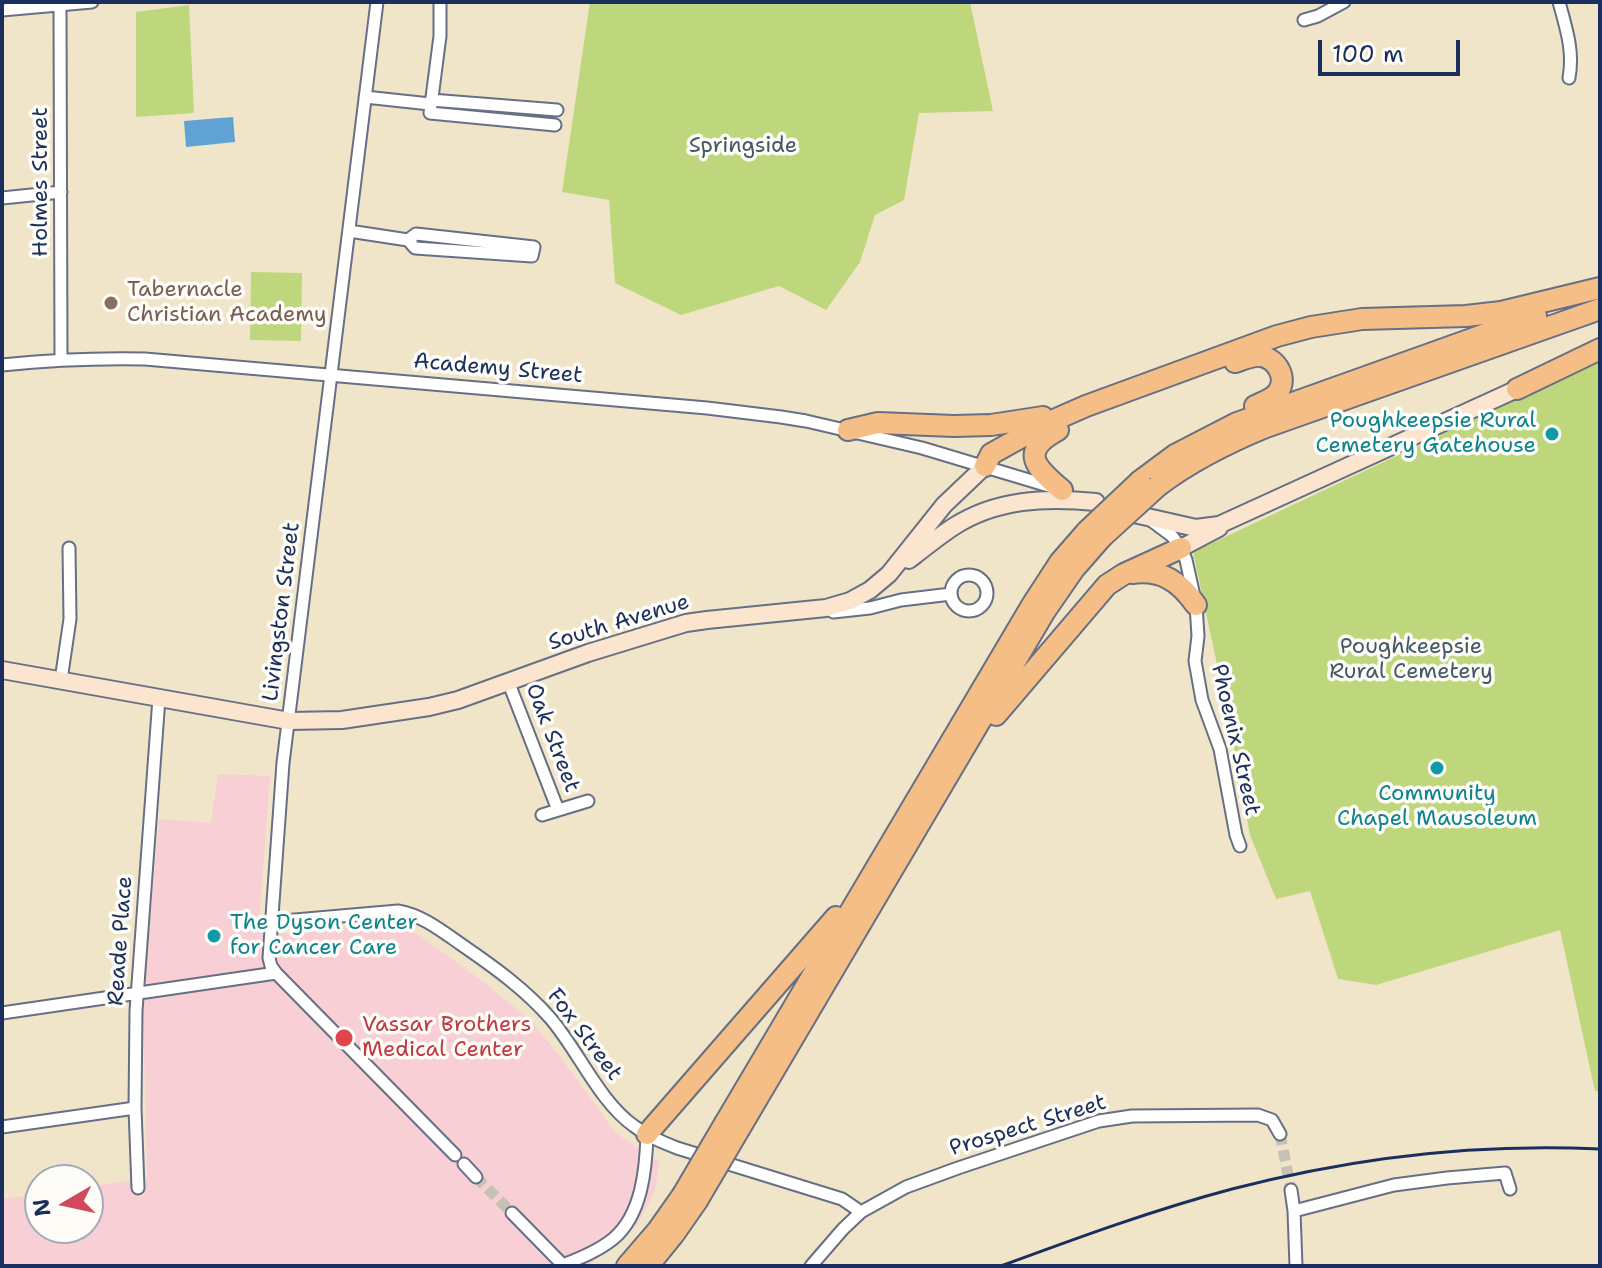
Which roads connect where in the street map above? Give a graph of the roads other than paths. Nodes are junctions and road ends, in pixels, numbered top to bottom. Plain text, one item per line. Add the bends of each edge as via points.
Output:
1 (84, 2) edge
2 (92, 2) edge
3 (377, 2) edge
4 (440, 2) edge
5 (1344, 2) edge
6 (1559, 2) edge
7 (20, 5) edge
8 (60, 6) junction
9 (2, 10) edge
10 (1304, 20) dead end
11 (1569, 78) dead end
12 (365, 97) junction
13 (430, 105) junction
14 (557, 110) dead end
15 (555, 125) dead end
16 (61, 192) junction
17 (2, 198) edge
18 (349, 231) junction
19 (408, 240) junction
20 (1600, 291) edge
21 (1600, 309) edge
22 (1600, 349) edge
23 (61, 359) junction
24 (2, 365) edge
25 (331, 374) junction
26 (1517, 389) joint
27 (1086, 406) junction
28 (848, 430) junction
29 (1058, 430) junction
30 (1175, 455) junction
31 (985, 466) junction
32 (1149, 483) junction
33 (1062, 490) junction
34 (1096, 502) junction
35 (1134, 514) junction
36 (1229, 522) junction
37 (1094, 534) junction
38 (69, 548) dead end
39 (1181, 548) junction
40 (1124, 574) junction
41 (879, 583) junction
42 (951, 594) dead end
43 (1196, 605) junction
44 (813, 609) junction
45 (2, 670) edge
46 (61, 680) junction
47 (508, 681) junction
48 (159, 698) junction
49 (289, 721) junction
50 (959, 757) junction
51 (588, 801) dead end
52 (558, 810) junction
53 (542, 815) dead end
54 (1240, 846) dead end
55 (870, 878) junction
56 (272, 922) junction
57 (276, 973) junction
58 (138, 993) junction
59 (2, 1013) edge
60 (135, 1108) junction
61 (733, 1126) junction
62 (2, 1127) edge
63 (647, 1134) junction
64 (1280, 1134) dead end
65 (455, 1155) dead end
66 (464, 1164) dead end
67 (476, 1177) tunnel mouth
68 (138, 1188) dead end
69 (1510, 1189) dead end
70 (1291, 1190) tunnel mouth
71 (689, 1198) junction
72 (1294, 1211) junction
73 (861, 1212) junction
74 (512, 1213) tunnel mouth
75 (627, 1266) edge
76 (648, 1266) edge
77 (660, 1266) edge
78 (811, 1266) edge
79 (1296, 1266) edge

1 - 2 street
1 - 8 street
3 - 12 street, Livingston Street
4 - 13 street
5 - 10 street
6 - 11 street via 1571,47
7 - 8 street
7 - 9 street
8 - 16 street, Holmes Street
12 - 13 street
12 - 18 street, Livingston Street
13 - 14 street
13 - 15 street
16 - 17 street
16 - 23 street, Holmes Street
18 - 19 street
18 - 25 street, Livingston Street
19 - 19 street via 415,248 532,256 534,247 416,234
20 - 27 highway via 1483,315 1371,318 1311,327
20 - 30 highway via 1253,416
21 - 32 highway via 1266,427
22 - 26 highway
23 - 24 street, Academy Street
23 - 25 street, Academy Street via 145,359
25 - 28 street, Academy Street via 707,408
25 - 49 street, Livingston Street
26 - 36 street
27 - 28 highway via 1003,424 878,423
27 - 31 highway via 991,454
28 - 31 street, Academy Street
29 - 30 highway via 1247,358 1274,363 1281,381 1275,395 1210,428
29 - 31 highway
29 - 33 highway via 1041,442 1035,456 1039,470
30 - 32 highway
31 - 33 street
31 - 41 street, South Avenue via 944,505
32 - 37 highway, bridge
33 - 34 street
34 - 35 street
34 - 41 street via 1033,500 982,512 954,526
35 - 36 street via 1196,528
35 - 39 street via 1164,529
36 - 39 street
37 - 50 highway
37 - 55 highway via 1060,562 1036,598
38 - 46 street via 70,619
39 - 40 highway
39 - 43 street, Phoenix Street
40 - 43 highway via 1167,577
40 - 50 highway via 1102,590
41 - 44 street, South Avenue via 850,601
42 - 44 street via 844,611
43 - 54 street, Phoenix Street via 1199,687 1222,760
44 - 47 street, South Avenue via 686,623
45 - 46 street, South Avenue
46 - 48 street, South Avenue
47 - 49 street, South Avenue via 429,707 342,720
47 - 52 street, Oak Street
48 - 49 street, South Avenue
48 - 58 street, Reade Place
49 - 56 street, Livingston Street
50 - 61 highway
51 - 52 street
52 - 53 street
55 - 61 highway
55 - 63 highway
56 - 57 street, Livingston Street via 269,958
56 - 63 street, Fox Street via 398,911 431,924 528,994 609,1102
57 - 58 street
57 - 65 street
58 - 59 street
58 - 60 street, Reade Place
60 - 62 street
60 - 68 street, Reade Place
61 - 71 highway, bridge
63 - 73 street, Fox Street via 842,1199
63 - 74 street via 635,1208 626,1226 605,1245 563,1265
64 - 73 street, Prospect Street via 1272,1120 1258,1115 1099,1121 906,1187
66 - 67 street
69 - 72 street via 1505,1173 1447,1178 1394,1185
70 - 72 street
71 - 75 highway
71 - 76 highway via 674,1234
71 - 77 highway
72 - 79 street
73 - 78 street, Prospect Street

